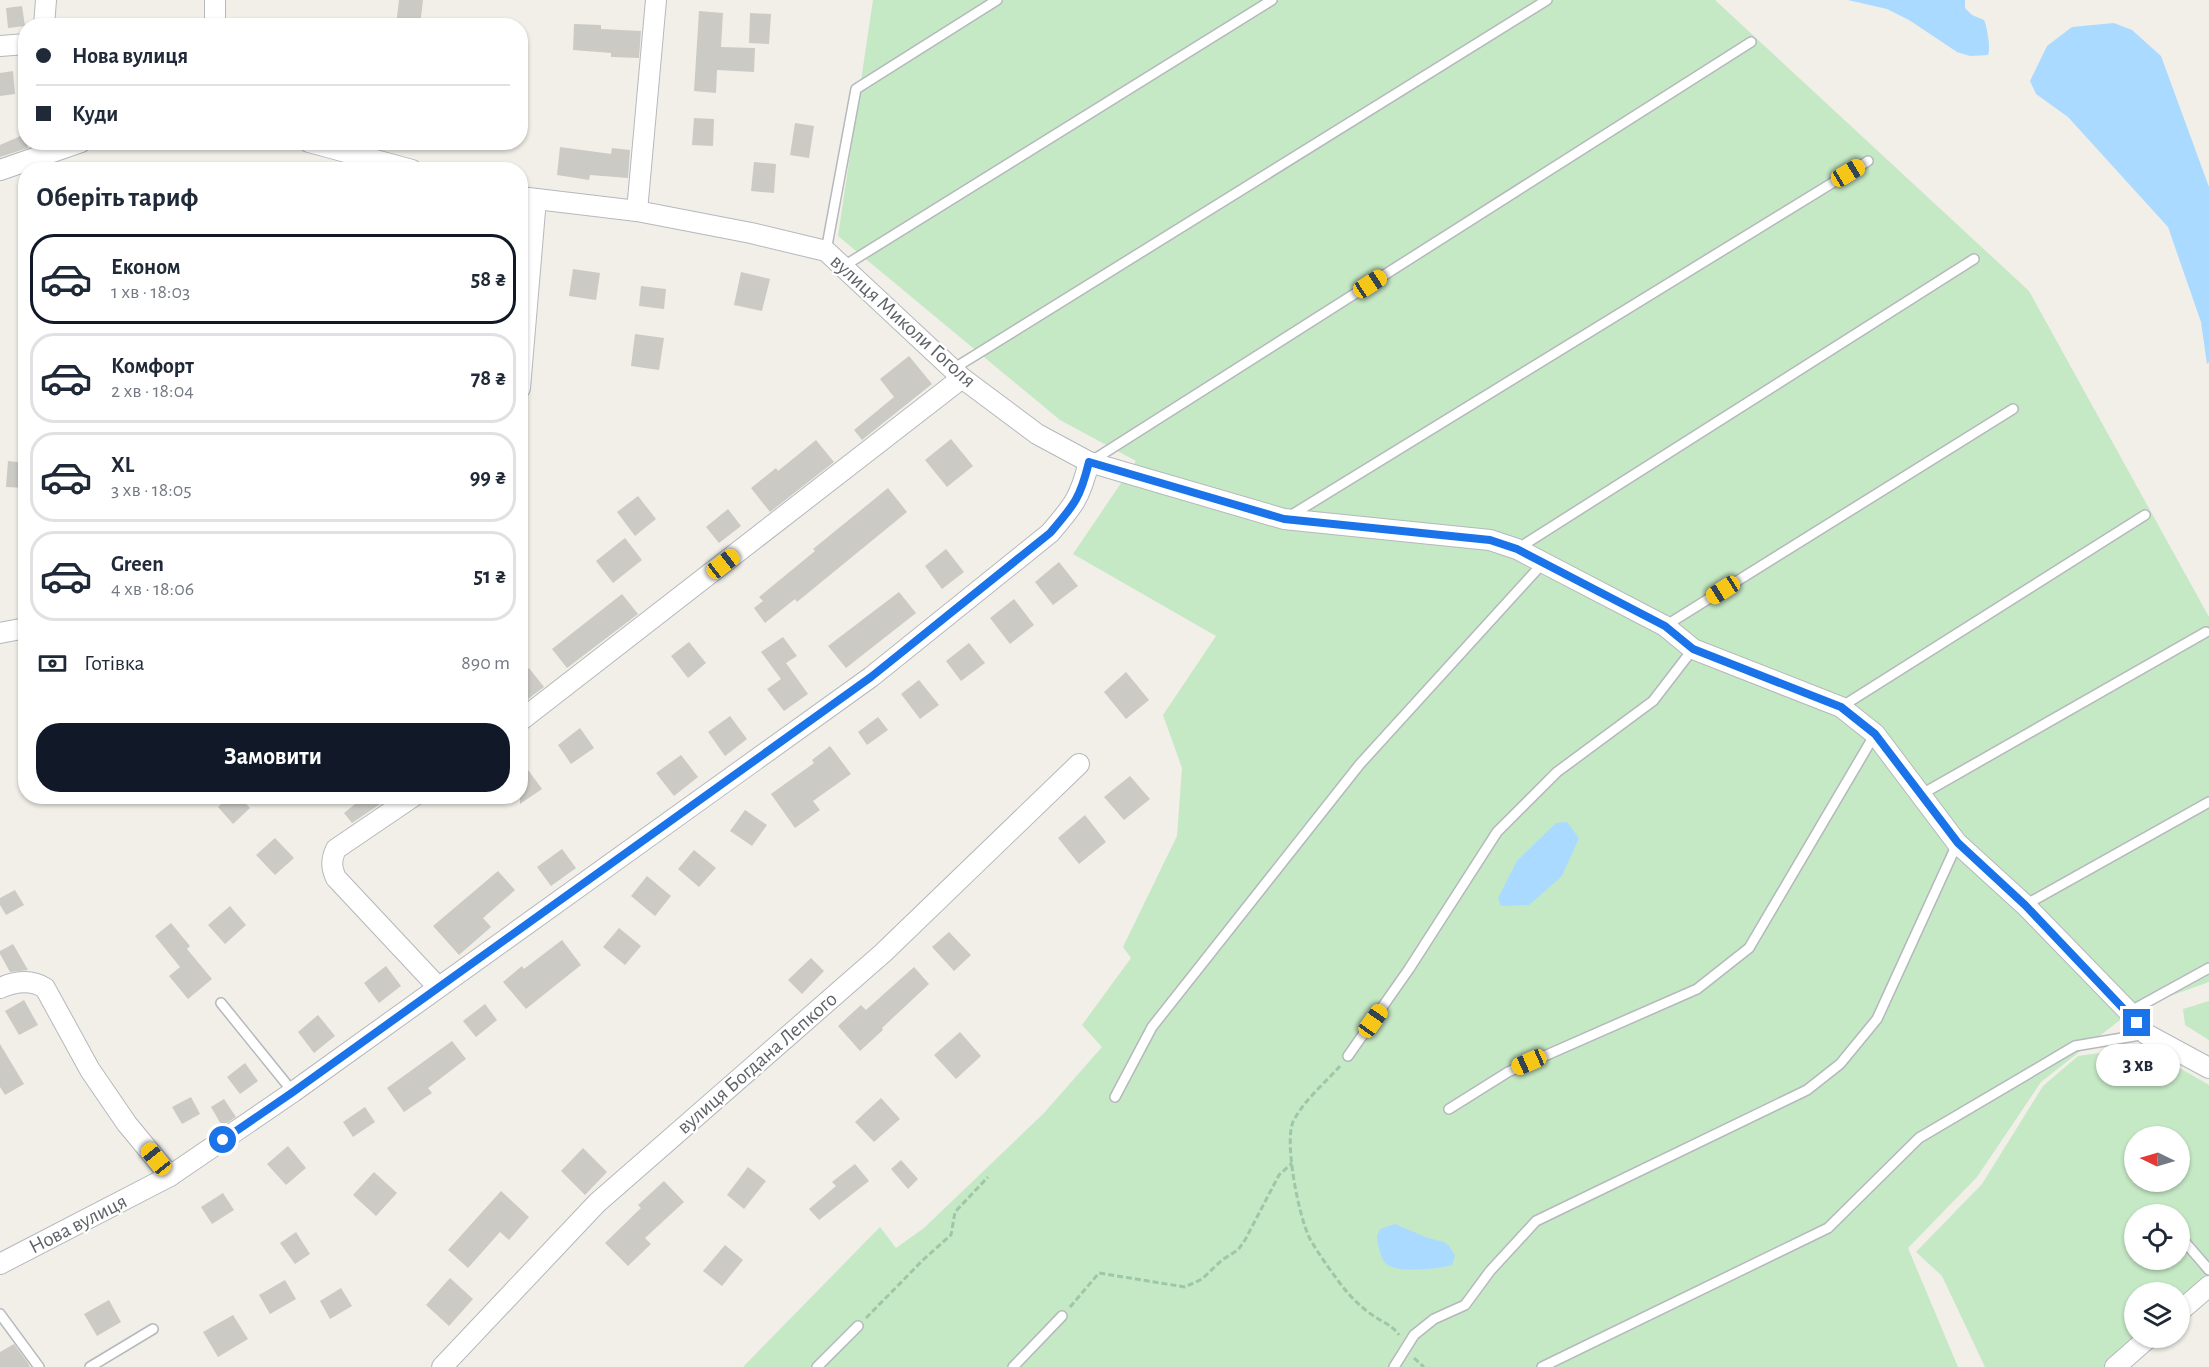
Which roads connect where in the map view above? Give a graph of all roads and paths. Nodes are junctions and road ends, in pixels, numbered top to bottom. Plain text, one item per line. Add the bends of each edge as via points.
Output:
1 (46, 0) edge
2 (215, 0) edge
3 (656, 0) edge
4 (997, 0) edge
5 (1272, 0) edge
6 (1546, 0) edge
7 (45, 18) edge
8 (215, 18) edge
9 (1751, 42) dead end
10 (18, 45) edge
11 (0, 46) edge
12 (58, 150) edge
13 (338, 150) edge
14 (1868, 161) dead end
15 (23, 162) edge
16 (383, 162) edge
17 (18, 164) edge
18 (0, 170) edge
19 (528, 198) edge
20 (637, 211) junction
21 (826, 251) junction
22 (1974, 260) dead end
23 (844, 266) junction
24 (958, 374) junction
25 (2013, 409) dead end
26 (1089, 462) junction
27 (2145, 515) dead end
28 (1284, 519) junction
29 (1517, 549) junction
30 (1544, 563) junction
31 (1665, 626) junction
32 (18, 630) edge
33 (2206, 632) dead end
34 (0, 633) edge
35 (1693, 649) junction
36 (1841, 707) junction
37 (528, 715) edge
38 (1875, 734) junction
39 (1079, 764) dead end
40 (1922, 794) junction
41 (2209, 802) edge
42 (402, 804) edge
43 (1958, 843) junction
44 (2025, 905) junction
45 (2209, 968) edge
46 (438, 987) junction
47 (0, 988) edge
48 (221, 1003) dead end
49 (2128, 1012) junction
50 (2146, 1034) junction
51 (1348, 1056) joint
52 (2209, 1068) edge
53 (293, 1092) junction
54 (1115, 1097) dead end
55 (1449, 1109) dead end
56 (1292, 1163) junction
57 (170, 1176) junction
58 (988, 1177) dead end
59 (2190, 1248) edge
60 (0, 1264) edge
61 (2209, 1270) edge
62 (2209, 1286) edge
63 (2190, 1302) edge
64 (0, 1314) edge
65 (1062, 1316) joint
66 (858, 1326) joint
67 (153, 1329) dead end
68 (1406, 1348) junction
69 (2137, 1348) edge
70 (39, 1367) edge
71 (90, 1367) edge
72 (442, 1367) edge
73 (818, 1367) edge
74 (1013, 1367) edge
75 (1394, 1367) edge
76 (1424, 1367) edge
77 (1542, 1367) edge
78 (2115, 1367) edge

1 - 7 street
2 - 8 street
3 - 20 street
4 - 21 lane via 856,89
5 - 23 lane
6 - 24 lane
9 - 26 lane
10 - 11 street
12 - 15 street
13 - 16 street
14 - 28 lane
17 - 18 street
19 - 20 street, вулиця Миколи Гоголя
20 - 21 street, вулиця Миколи Гоголя
21 - 23 street, вулиця Миколи Гоголя
22 - 29 lane
23 - 24 street, вулиця Миколи Гоголя
24 - 26 street, вулиця Миколи Гоголя via 1037,434
24 - 37 street
25 - 31 lane
26 - 28 street, вулиця Миколи Гоголя
26 - 46 street, Нова вулиця via 1073,507 1050,533 871,677
27 - 36 lane
28 - 29 street, вулиця Миколи Гоголя via 1490,540
29 - 30 street, вулиця Миколи Гоголя
30 - 31 street, вулиця Миколи Гоголя
30 - 54 lane via 1360,765 1152,1028
31 - 35 street, вулиця Миколи Гоголя
32 - 34 street
33 - 40 lane
35 - 36 street, вулиця Миколи Гоголя
35 - 51 lane via 1653,701 1557,772 1497,832
36 - 38 street, вулиця Миколи Гоголя
38 - 40 street, вулиця Миколи Гоголя
38 - 55 lane via 1749,948 1697,989 1508,1072
39 - 72 street, вулиця Богдана Лепкого via 884,953 597,1203
40 - 43 street, вулиця Миколи Гоголя
41 - 44 lane
42 - 46 street via 336,849 332,869 336,878
43 - 44 street, вулиця Миколи Гоголя
43 - 68 lane via 1877,1019 1840,1064 1807,1090 1536,1221 1465,1305 1434,1319 1414,1335
44 - 49 street, вулиця Миколи Гоголя
45 - 49 lane
46 - 53 street, Нова вулиця
47 - 57 street via 25,982 45,988 90,1070
48 - 53 lane
49 - 50 street, вулиця Миколи Гоголя
50 - 52 street
50 - 77 lane via 2075,1046 1919,1138 1828,1228
51 - 56 path via 1292,1124
53 - 57 street, Нова вулиця
56 - 65 path via 1279,1175 1238,1250 1202,1280 1185,1287 1099,1273
56 - 68 path via 1310,1238 1347,1292 1369,1313 1393,1326
57 - 60 street, Нова вулиця
58 - 66 path via 955,1212 951,1235
59 - 61 lane
62 - 63 street
64 - 70 lane
65 - 74 lane
66 - 73 lane
67 - 71 lane
68 - 75 lane
68 - 76 path
69 - 78 street

